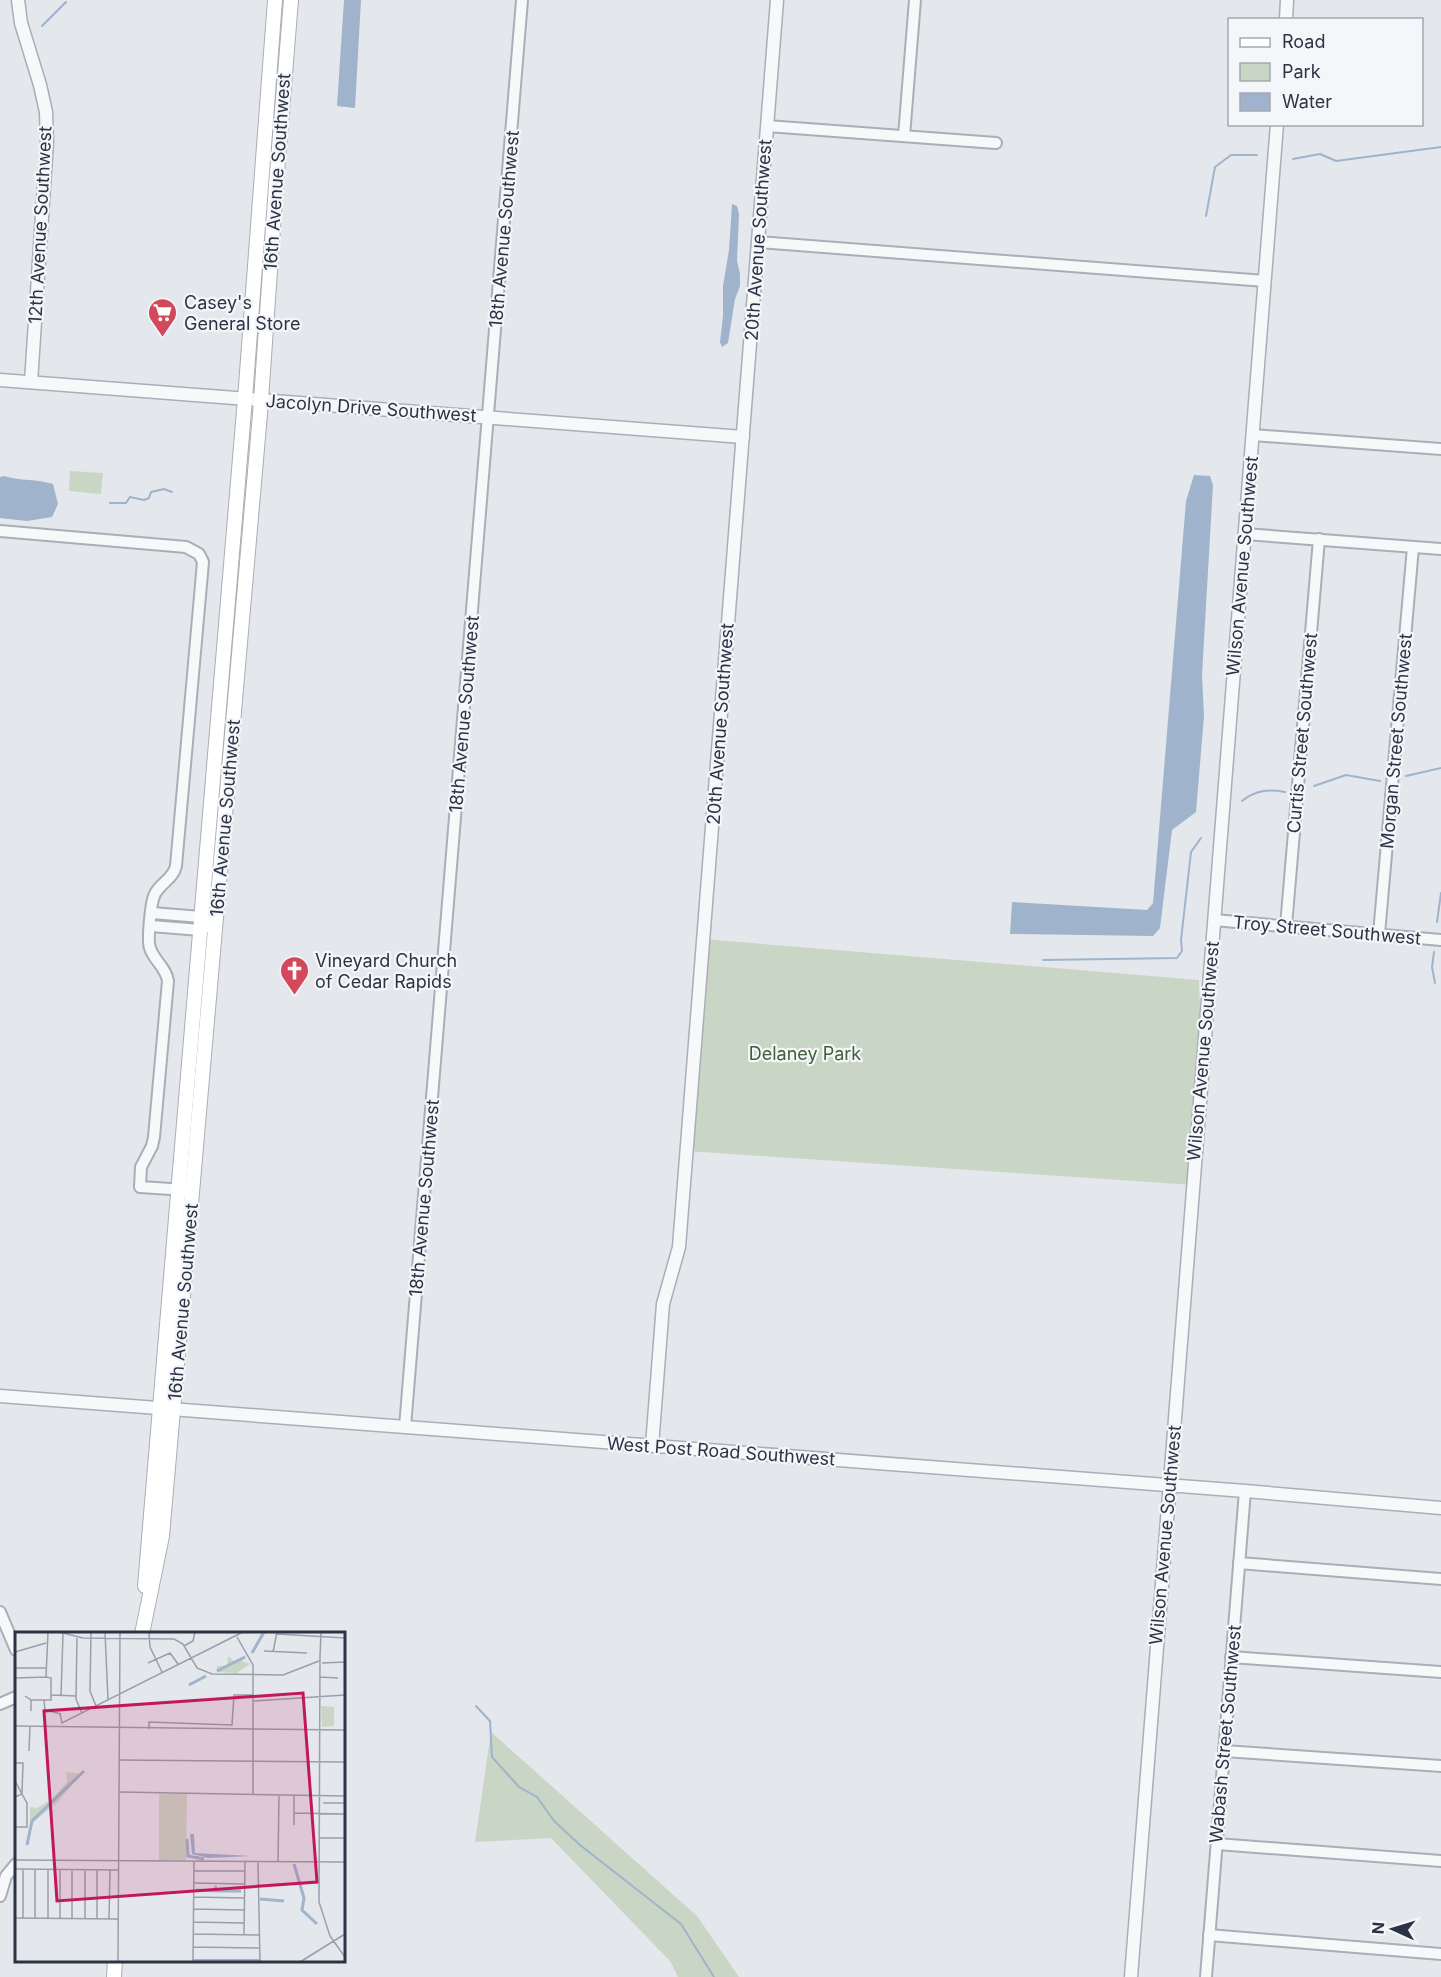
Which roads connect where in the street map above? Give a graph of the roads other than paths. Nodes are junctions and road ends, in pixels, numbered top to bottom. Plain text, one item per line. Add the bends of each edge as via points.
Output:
1 (18, 0) edge
2 (275, 0) edge
3 (291, 0) edge
4 (522, 0) edge
5 (777, 0) edge
6 (915, 0) edge
7 (1287, 0) edge
8 (1286, 18) edge
9 (767, 126) junction
10 (1277, 126) edge
11 (904, 136) junction
12 (996, 143) dead end
13 (262, 176) junction
14 (758, 242) junction
15 (272, 243) junction
16 (1265, 281) junction
17 (0, 380) edge
18 (31, 382) junction
19 (246, 399) junction
20 (261, 400) junction
21 (488, 417) junction
22 (1252, 435) junction
23 (743, 436) junction
24 (1441, 449) edge
25 (0, 531) edge
26 (1245, 534) junction
27 (1319, 539) junction
28 (1413, 547) junction
29 (1441, 549) edge
30 (152, 913) junction
31 (1214, 920) junction
32 (200, 923) junction
33 (216, 924) junction
34 (151, 926) junction
35 (1286, 926) junction
36 (1379, 934) junction
37 (1441, 940) edge
38 (177, 1189) junction
39 (192, 1190) junction
40 (0, 1396) edge
41 (159, 1408) junction
42 (173, 1409) junction
43 (405, 1427) junction
44 (652, 1446) junction
45 (1169, 1485) junction
46 (1245, 1491) junction
47 (1441, 1508) edge
48 (1239, 1563) junction
49 (1441, 1579) edge
50 (0, 1612) edge
51 (142, 1632) edge
52 (142, 1632) edge
53 (15, 1648) edge
54 (1231, 1657) junction
55 (1441, 1672) edge
56 (15, 1697) edge
57 (0, 1704) edge
58 (1224, 1751) junction
59 (1441, 1766) edge
60 (1217, 1844) junction
61 (1441, 1861) edge
62 (15, 1865) edge
63 (0, 1896) edge
64 (1209, 1935) junction
65 (1441, 1954) edge
66 (115, 1962) edge
67 (114, 1977) edge
68 (1131, 1977) edge
69 (1206, 1977) edge

1 - 18 street, 12th Avenue Southwest via 46,112 47,141
2 - 13 main road, 16th Avenue Southwest
3 - 15 main road, 16th Avenue Southwest
4 - 21 street, 18th Avenue Southwest
5 - 9 street, 20th Avenue Southwest
6 - 11 street
7 - 8 street
9 - 11 street
9 - 14 street, 20th Avenue Southwest
10 - 16 street, Wilson Avenue Southwest
11 - 12 street
13 - 15 main road via 268,185 264,231
13 - 19 main road, 16th Avenue Southwest
14 - 16 street
14 - 23 street, 20th Avenue Southwest
15 - 20 main road, 16th Avenue Southwest
16 - 22 street, Wilson Avenue Southwest
17 - 18 street, Jacolyn Drive Southwest
18 - 19 street, Jacolyn Drive Southwest
19 - 20 street, Jacolyn Drive Southwest
19 - 32 main road, 16th Avenue Southwest
20 - 21 street, Jacolyn Drive Southwest
20 - 33 main road, 16th Avenue Southwest
21 - 23 street, Jacolyn Drive Southwest
21 - 43 street, 18th Avenue Southwest
22 - 24 street
22 - 26 street, Wilson Avenue Southwest
23 - 44 street, 20th Avenue Southwest via 679,1247 663,1304
25 - 30 street via 186,547 200,554 204,562 176,866 174,874 158,888
26 - 27 street
26 - 31 street, Wilson Avenue Southwest
27 - 28 street
27 - 35 street, Curtis Street Southwest
28 - 29 street
28 - 36 street, Morgan Street Southwest
30 - 32 street
30 - 34 street
31 - 35 street, Troy Street Southwest
31 - 45 street, Wilson Avenue Southwest
32 - 33 street
32 - 34 street
32 - 38 main road, 16th Avenue Southwest
33 - 39 main road, 16th Avenue Southwest
34 - 38 street via 149,947 167,972 168,981 154,1137 141,1167 140,1186
35 - 36 street, Troy Street Southwest
36 - 37 street, Troy Street Southwest
38 - 39 street
38 - 41 main road, 16th Avenue Southwest
39 - 42 main road, 16th Avenue Southwest
40 - 41 street, West Post Road Southwest
41 - 42 street, West Post Road Southwest
41 - 51 main road, 16th Avenue Southwest
42 - 43 street, West Post Road Southwest
42 - 52 main road, 16th Avenue Southwest via 162,1536
43 - 44 street, West Post Road Southwest
44 - 45 street, West Post Road Southwest
45 - 46 street, West Post Road Southwest
45 - 68 street, Wilson Avenue Southwest
46 - 47 street, West Post Road Southwest
46 - 48 street, Wabash Street Southwest
48 - 49 street
48 - 54 street, Wabash Street Southwest
50 - 53 street
54 - 55 street
54 - 58 street, Wabash Street Southwest
56 - 57 street
58 - 59 street
58 - 60 street, Wabash Street Southwest
60 - 61 street
60 - 64 street, Wabash Street Southwest
62 - 63 street via 6,1876
64 - 65 street
64 - 69 street, Wabash Street Southwest
66 - 67 main road

